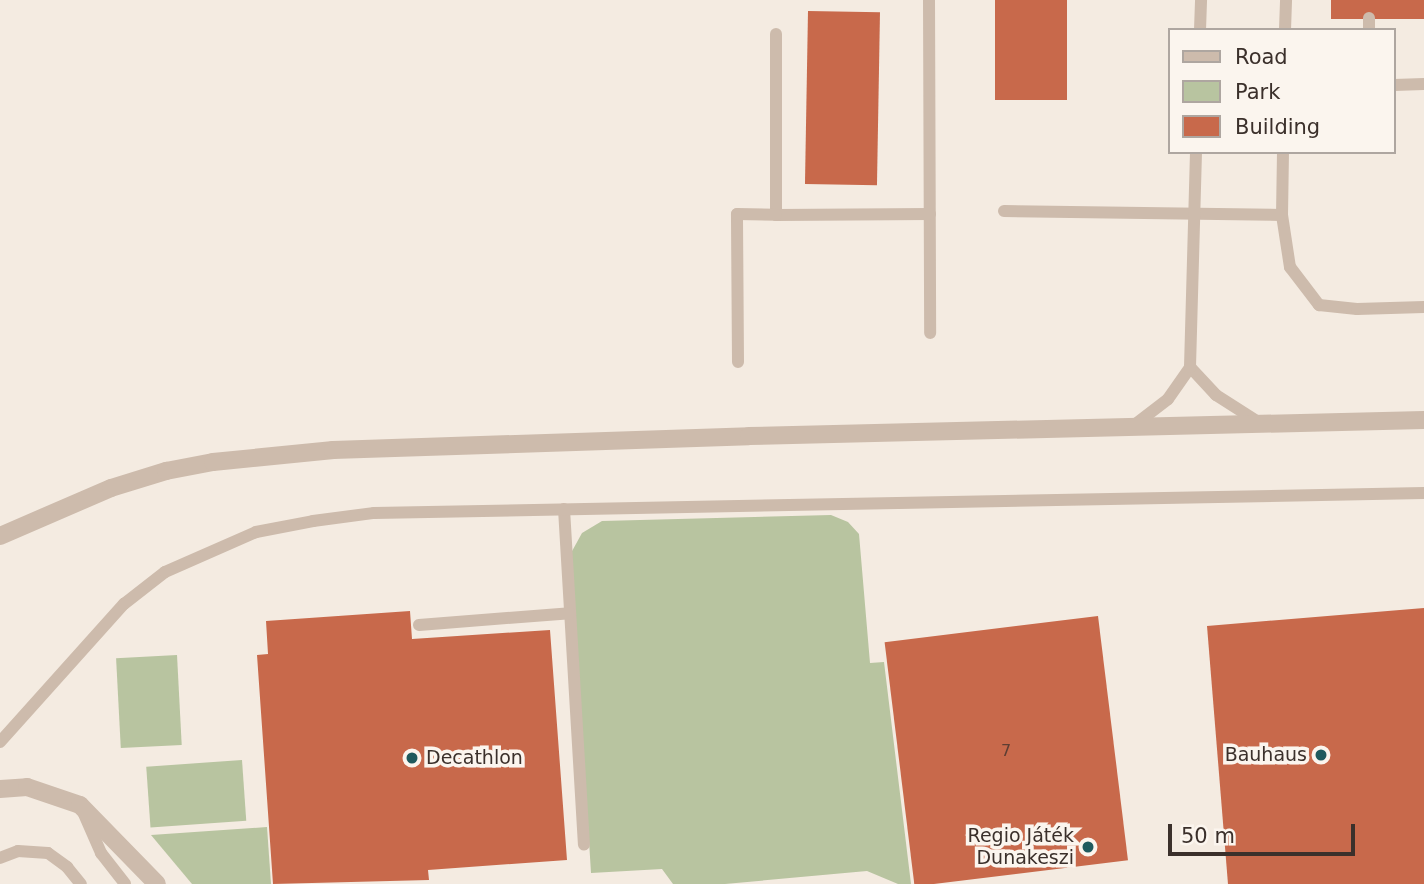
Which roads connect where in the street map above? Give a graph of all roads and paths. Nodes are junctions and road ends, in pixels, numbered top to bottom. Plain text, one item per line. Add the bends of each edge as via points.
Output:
1 (929, 0) edge
2 (1201, 0) edge
3 (1286, 0) edge
4 (1200, 28) edge
5 (1285, 28) edge
6 (776, 34) dead end
7 (1424, 84) edge
8 (1396, 85) edge
9 (1196, 154) edge
10 (1283, 154) edge
11 (1004, 211) dead end
12 (930, 214) junction
13 (1194, 214) junction
14 (776, 215) junction
15 (1282, 215) junction
16 (1424, 307) edge
17 (930, 333) dead end
18 (737, 362) dead end
19 (1190, 367) junction
20 (1424, 420) edge
21 (1261, 424) junction
22 (1132, 427) junction
23 (1424, 493) edge
24 (564, 509) junction
25 (0, 536) edge
26 (569, 613) junction
27 (419, 625) dead end
28 (0, 742) edge
29 (0, 789) edge
30 (80, 804) junction
31 (584, 844) dead end
32 (0, 858) edge
33 (81, 884) edge
34 (125, 884) edge
35 (157, 884) edge

1 - 12 lane
2 - 4 lane
3 - 5 lane
6 - 14 lane
7 - 8 lane
9 - 13 lane
10 - 15 lane
11 - 13 lane
12 - 14 lane
12 - 17 lane
13 - 15 lane
13 - 19 lane
14 - 18 lane via 737,214
15 - 16 lane via 1290,267 1319,305
19 - 21 lane via 1216,395
19 - 22 lane via 1168,399
20 - 21 street
21 - 22 street
22 - 25 street via 735,436 280,455 213,462 122,484
23 - 24 lane
24 - 26 lane
24 - 28 lane via 374,513 256,532 207,552 165,572 124,604
26 - 27 lane
26 - 31 lane
29 - 30 street via 27,787
30 - 34 lane via 101,853
30 - 35 street
32 - 33 lane via 18,851 48,853

